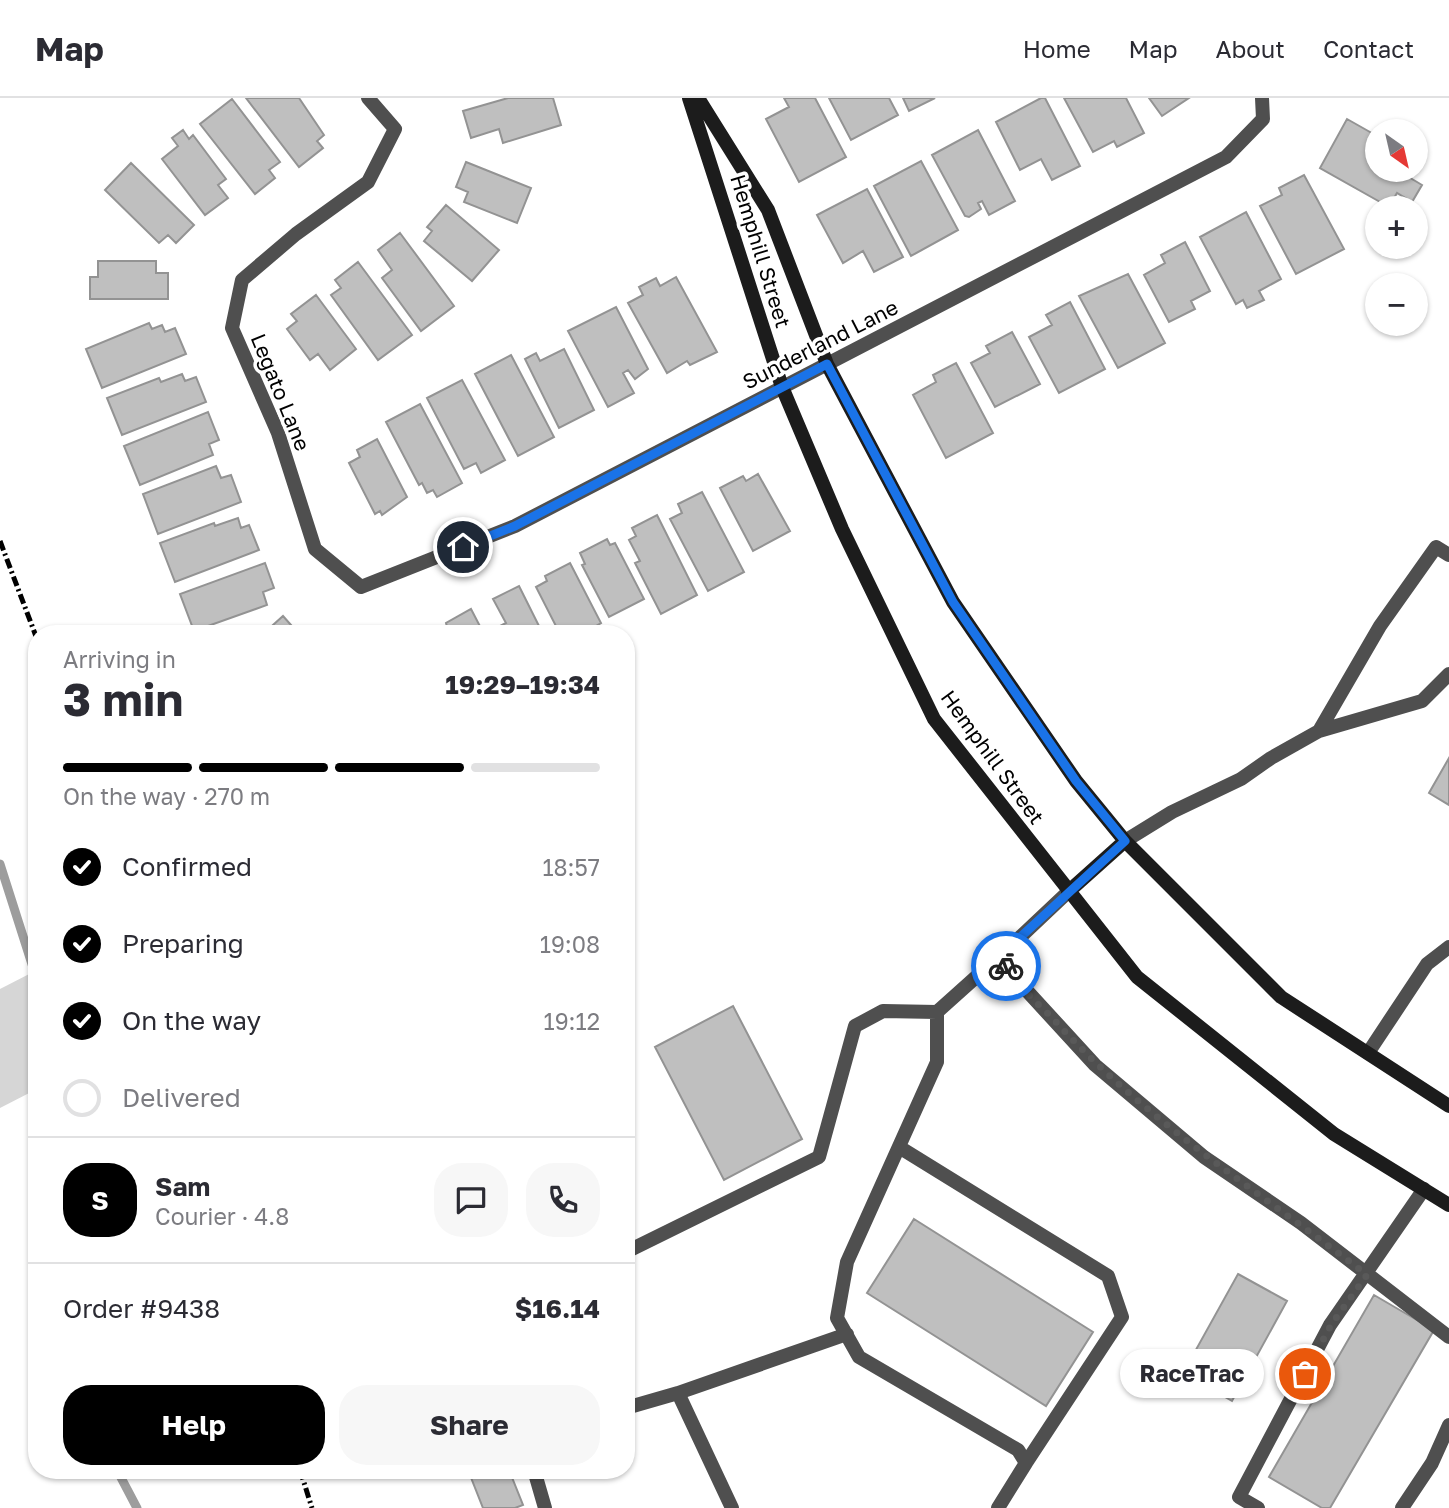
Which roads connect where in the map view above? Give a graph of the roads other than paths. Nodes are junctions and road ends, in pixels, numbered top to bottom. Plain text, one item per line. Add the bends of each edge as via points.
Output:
1 (368, 98) edge
2 (690, 98) edge
3 (698, 98) edge
4 (1262, 98) edge
5 (827, 364) junction
6 (782, 387) junction
7 (1449, 555) edge
8 (361, 587) joint
9 (1449, 674) edge
10 (1319, 731) junction
11 (1125, 841) junction
12 (1068, 892) junction
13 (1014, 943) junction
14 (1449, 947) edge
15 (937, 1012) junction
16 (1368, 1053) junction
17 (1449, 1106) edge
18 (899, 1147) junction
19 (1424, 1189) junction
20 (1449, 1205) edge
21 (635, 1248) edge
22 (1367, 1275) junction
23 (847, 1334) junction
24 (1449, 1337) edge
25 (678, 1393) junction
26 (635, 1405) edge
27 (1449, 1425) edge
28 (1026, 1463) junction
29 (537, 1479) edge
30 (545, 1508) edge
31 (732, 1508) edge
32 (998, 1508) edge
33 (1258, 1508) edge
34 (1402, 1508) edge

1 - 8 street, Legato Lane via 395,129 368,182 242,280 232,328 278,433 315,549
2 - 6 street, Hemphill Street
3 - 5 street, Hemphill Street via 768,210
4 - 5 street, Sunderland Lane via 1263,119 1226,157
5 - 6 street, Sunderland Lane
5 - 11 street, Hemphill Street via 953,602 1076,781
6 - 8 street, Sunderland Lane via 515,526
6 - 12 street, Hemphill Street via 842,529 934,719
7 - 10 street via 1436,547 1380,626
9 - 10 street via 1422,701
10 - 11 street
11 - 12 street
11 - 16 street, Hemphill Street via 1282,997
12 - 13 street
12 - 19 street, Hemphill Street via 1137,977 1334,1134
13 - 15 street
13 - 22 street via 1006,968 1095,1065 1204,1157
14 - 16 street via 1427,964
15 - 18 street via 937,1062
15 - 21 street via 883,1011 855,1026 819,1157
16 - 17 street, Hemphill Street
18 - 23 street via 847,1262 837,1318
18 - 28 street via 1108,1276 1122,1317
19 - 20 street, Hemphill Street
19 - 22 street
22 - 24 street
22 - 33 street via 1331,1325 1240,1497
23 - 25 street
23 - 28 street via 859,1357 1018,1450
25 - 26 street
25 - 31 street
27 - 34 street via 1432,1463
28 - 32 street
29 - 30 street

